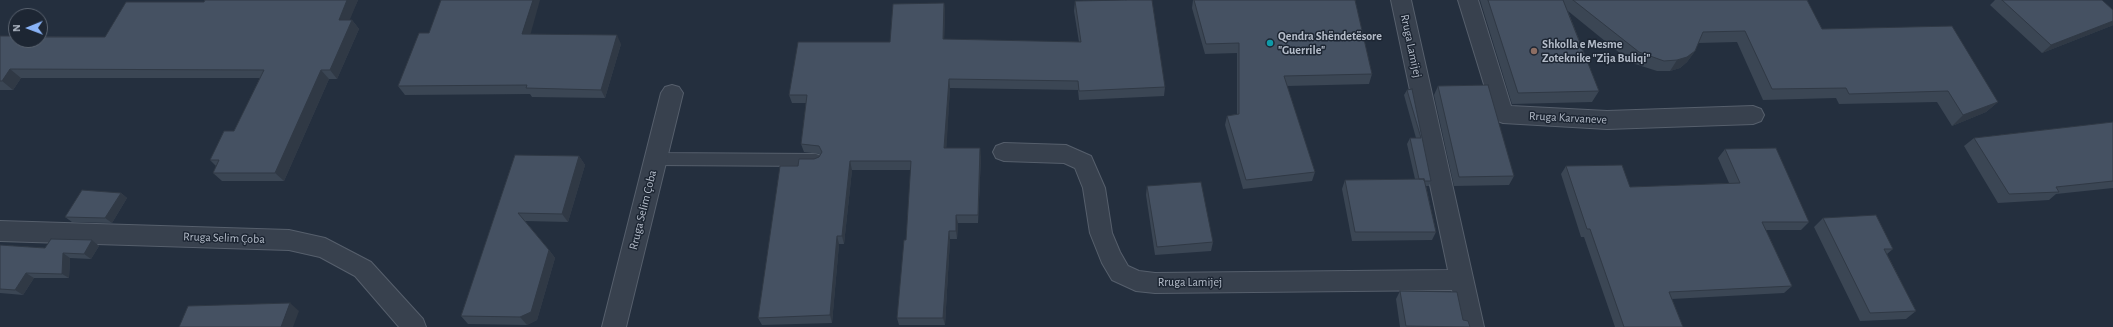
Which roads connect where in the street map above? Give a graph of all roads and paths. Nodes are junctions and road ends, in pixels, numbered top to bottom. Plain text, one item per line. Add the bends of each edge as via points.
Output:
1 (1401, 0) edge
2 (1468, 0) edge
3 (672, 93) dead end
4 (1753, 115) dead end
5 (1004, 152) dead end
6 (655, 159) junction
7 (816, 160) edge
8 (0, 231) edge
9 (1460, 280) junction
10 (414, 327) edge
11 (614, 327) edge
12 (1472, 327) edge

1 - 9 street, Rruga Lamijej
2 - 4 street, Rruga Karvaneve via 1503,114 1607,120
3 - 6 street, Rruga Selim Çoba
5 - 9 street, Rruga Lamijej via 1066,154 1083,162 1094,188 1101,232 1110,256 1120,273 1136,280 1155,283
6 - 7 lane
6 - 11 street, Rruga Selim Çoba
8 - 10 street, Rruga Selim Çoba via 289,240 325,248 363,269
9 - 12 street, Rruga Lamijej

